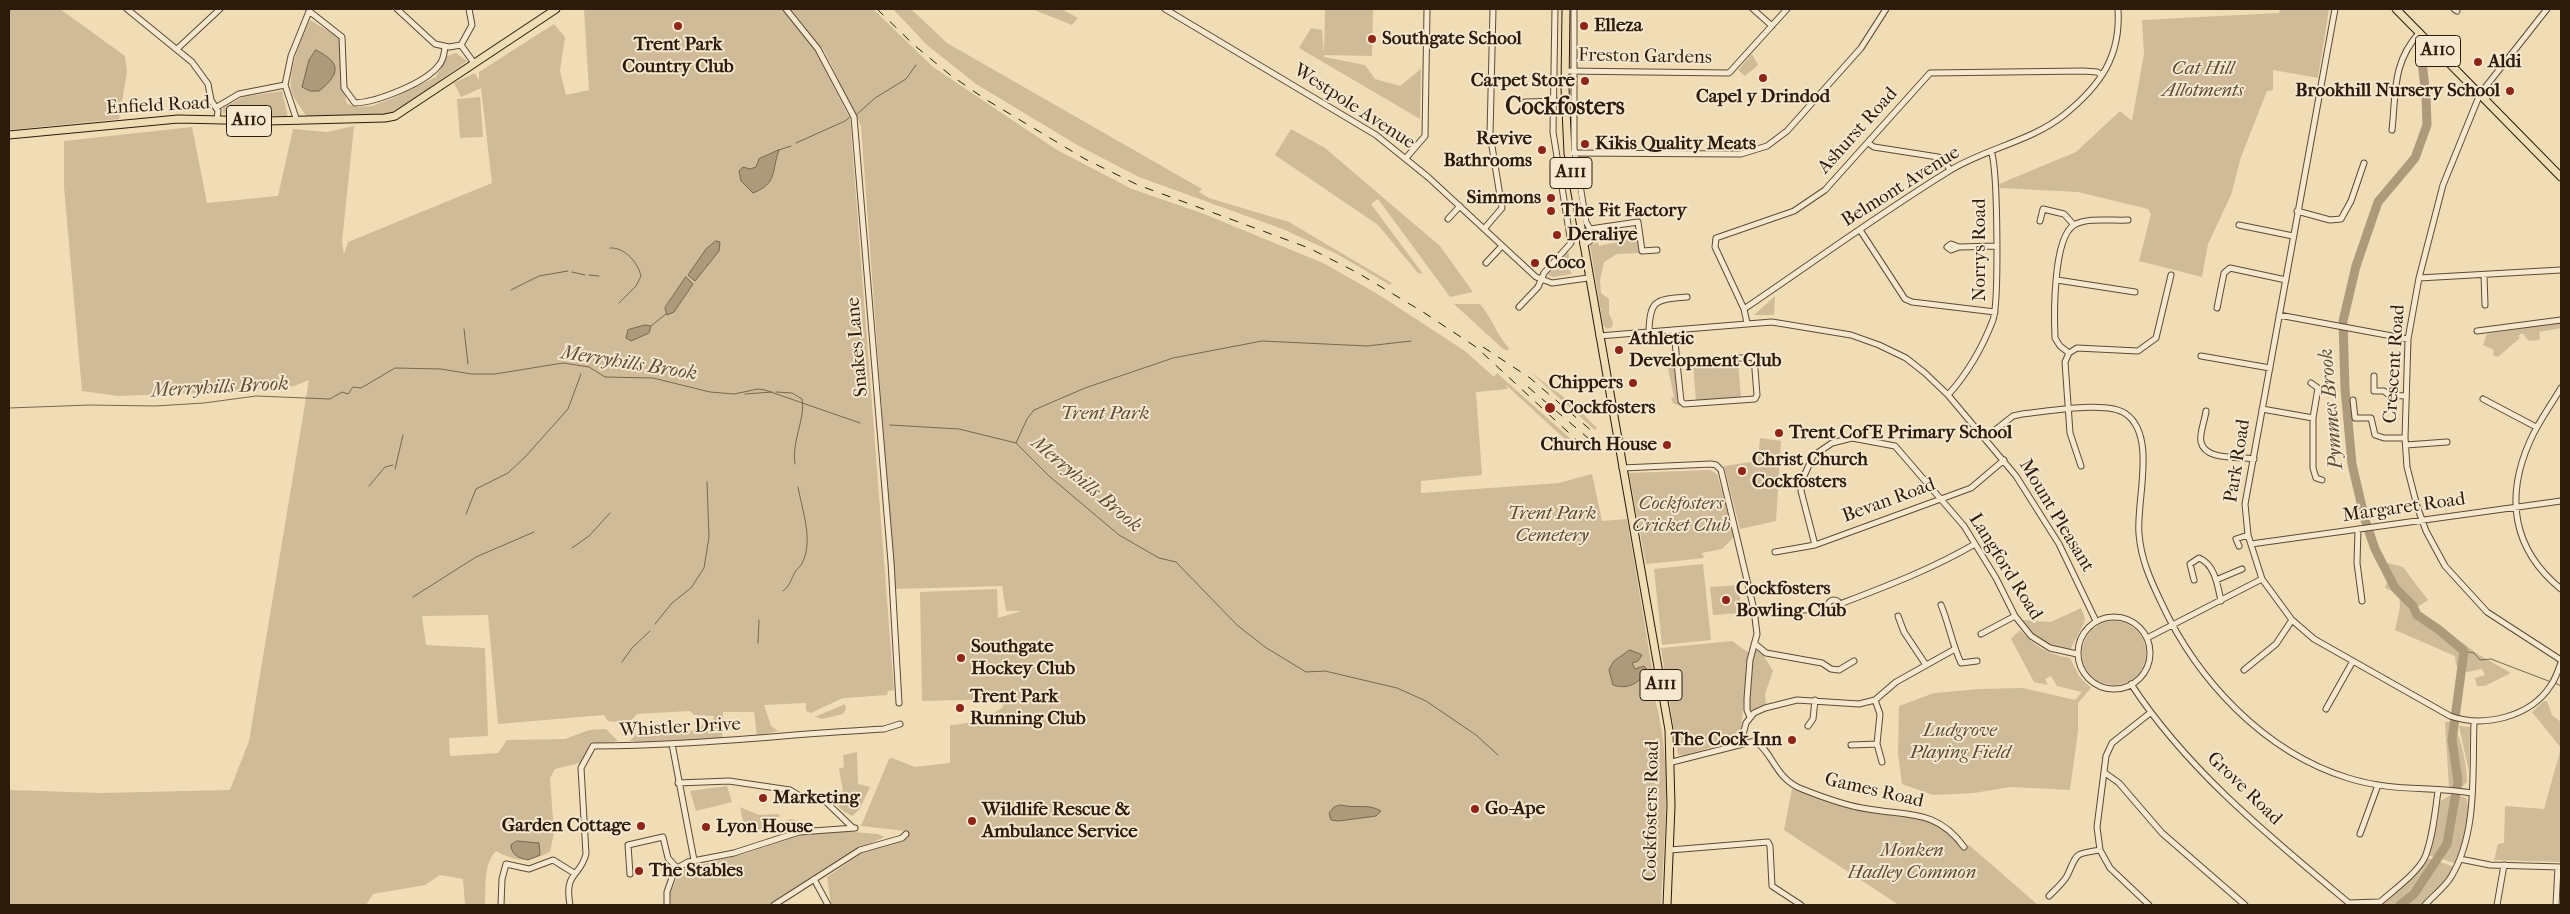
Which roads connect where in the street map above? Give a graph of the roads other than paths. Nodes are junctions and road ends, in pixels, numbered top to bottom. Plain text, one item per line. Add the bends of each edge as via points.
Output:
1 (127, 9) edge
2 (218, 9) edge
3 (397, 9) edge
4 (469, 9) edge
5 (786, 9) edge
6 (1165, 9) edge
7 (1428, 9) edge
8 (1493, 9) edge
9 (1555, 9) edge
10 (1566, 9) edge
11 (1574, 9) edge
12 (1753, 9) edge
13 (1787, 9) edge
14 (1886, 9) edge
15 (2118, 9) edge
16 (2335, 9) edge
17 (2547, 9) edge
18 (309, 10) edge
19 (552, 10) edge
20 (2400, 10) edge
21 (1772, 26) junction
22 (2420, 32) junction
23 (1554, 39) junction
24 (1566, 39) junction
25 (461, 45) junction
26 (445, 47) junction
27 (177, 49) junction
28 (474, 63) junction
29 (1565, 71) junction
30 (1573, 71) junction
31 (2102, 75) junction
32 (285, 85) junction
33 (2480, 94) junction
34 (1525, 102) dead end
35 (1554, 102) junction
36 (1565, 102) junction
37 (217, 107) junction
38 (218, 119) junction
39 (297, 120) junction
40 (2392, 130) dead end
41 (9, 134) edge
42 (1868, 143) junction
43 (1555, 148) junction
44 (1570, 151) junction
45 (1992, 151) junction
46 (1406, 158) junction
47 (2364, 163) dead end
48 (1950, 170) junction
49 (2561, 177) edge
50 (1460, 206) junction
51 (2297, 211) junction
52 (1448, 219) dead end
53 (2128, 220) dead end
54 (2040, 221) dead end
55 (2074, 225) junction
56 (2239, 225) dead end
57 (1484, 229) junction
58 (1590, 229) junction
59 (1860, 230) junction
60 (2293, 236) junction
61 (1583, 245) junction
62 (1502, 246) junction
63 (1996, 246) junction
64 (1959, 247) dead end
65 (1657, 250) dead end
66 (1486, 263) dead end
67 (2561, 270) edge
68 (2484, 274) junction
69 (2171, 275) dead end
70 (1588, 278) junction
71 (2418, 278) junction
72 (1541, 280) junction
73 (2057, 280) junction
74 (2286, 280) junction
75 (2135, 292) dead end
76 (1687, 297) dead end
77 (2485, 305) dead end
78 (1519, 307) dead end
79 (2217, 308) dead end
80 (1744, 309) junction
81 (1995, 312) junction
82 (2279, 315) junction
83 (2561, 320) edge
84 (1747, 323) junction
85 (1674, 330) junction
86 (1650, 331) junction
87 (2476, 331) dead end
88 (1598, 336) junction
89 (2408, 339) junction
90 (2069, 353) junction
91 (2201, 356) dead end
92 (1677, 363) junction
93 (2270, 368) junction
94 (2374, 376) dead end
95 (2311, 383) dead end
96 (2561, 388) edge
97 (1948, 395) junction
98 (2405, 396) junction
99 (2482, 399) dead end
100 (2354, 400) dead end
101 (2262, 409) junction
102 (2068, 411) junction
103 (2206, 411) dead end
104 (2313, 418) junction
105 (2536, 427) junction
106 (1985, 438) junction
107 (2405, 441) junction
108 (2447, 442) dead end
109 (2254, 459) junction
110 (2004, 460) junction
111 (2082, 466) dead end
112 (1622, 468) junction
113 (2322, 480) dead end
114 (1941, 498) junction
115 (2561, 501) edge
116 (2516, 507) junction
117 (2422, 520) junction
118 (2361, 529) junction
119 (2248, 535) junction
120 (1975, 544) junction
121 (2251, 544) junction
122 (1815, 545) junction
123 (2239, 546) dead end
124 (1775, 552) dead end
125 (2242, 569) dead end
126 (2262, 579) junction
127 (2194, 580) dead end
128 (2216, 580) junction
129 (2561, 589) edge
130 (2222, 601) junction
131 (2362, 601) dead end
132 (1840, 604) dead end
133 (1941, 605) dead end
134 (1754, 610) junction
135 (1805, 610) dead end
136 (1898, 616) dead end
137 (2015, 616) junction
138 (2292, 620) junction
139 (2096, 621) junction
140 (2172, 625) junction
141 (1981, 634) dead end
142 (2147, 638) junction
143 (1754, 644) junction
144 (1955, 649) junction
145 (2077, 654) junction
146 (1854, 661) dead end
147 (1977, 661) dead end
148 (2353, 661) junction
149 (2561, 662) edge
150 (1926, 665) junction
151 (2244, 670) dead end
152 (2131, 684) junction
153 (1815, 700) junction
154 (1875, 700) junction
155 (899, 703) dead end
156 (2326, 709) dead end
157 (2150, 713) junction
158 (1750, 716) junction
159 (2474, 722) junction
160 (900, 724) dead end
161 (1808, 726) dead end
162 (1741, 743) junction
163 (672, 744) junction
164 (1877, 744) junction
165 (1851, 745) dead end
166 (1672, 762) junction
167 (1882, 762) dead end
168 (2105, 773) junction
169 (678, 783) junction
170 (2378, 785) junction
171 (2438, 791) junction
172 (2472, 793) junction
173 (906, 834) dead end
174 (2360, 834) dead end
175 (1964, 847) dead end
176 (1670, 850) junction
177 (2100, 850) junction
178 (2460, 859) junction
179 (694, 860) junction
180 (2504, 866) junction
181 (2559, 867) edge
182 (677, 868) junction
183 (574, 872) junction
184 (630, 874) dead end
185 (814, 879) junction
186 (2049, 896) dead end
187 (2348, 904) edge
188 (2378, 904) edge
189 (501, 905) edge
190 (570, 905) edge
191 (667, 905) edge
192 (774, 905) edge
193 (828, 905) edge
194 (1667, 905) edge
195 (1801, 905) edge
196 (2148, 905) edge
197 (2245, 905) edge
198 (2425, 905) edge
199 (2497, 905) edge
200 (2556, 905) edge

1 - 27 street
2 - 27 street
3 - 26 street via 430,41
4 - 25 street via 472,25
5 - 155 street, Snakes Lane via 818,49 854,117 891,562
6 - 46 street, Westpole Avenue via 1352,120
7 - 46 street via 1425,136
8 - 57 street via 1490,134 1502,208
9 - 23 street
10 - 24 main road, Cockfosters Road / A111
11 - 30 street, Cockfosters Road
12 - 21 street
13 - 21 street, Freston Gardens
14 - 44 street via 1861,48 1787,131 1767,146 1742,154
15 - 31 street, Belmont Avenue via 2120,30 2117,44
16 - 51 street, Park Road
17 - 33 street, Crescent Road
18 - 26 street via 342,37 344,88 356,103 372,102 393,94 437,68
18 - 32 street via 290,56
19 - 28 main road, A110
20 - 22 main road, A110
21 - 30 street, Freston Gardens via 1725,74
22 - 33 main road, A110
22 - 40 street via 2407,47 2399,66
23 - 24 street
23 - 35 street
24 - 29 main road, Cockfosters Road / A111
25 - 26 street
25 - 28 street
27 - 37 street via 205,78 211,100
28 - 39 main road, Enfield Road / A110 via 394,116 373,120
29 - 30 street, Freston Gardens
29 - 36 main road, Cockfosters Road / A111
30 - 44 street, Cockfosters Road
31 - 42 street, Ashurst Road via 2084,71 1930,73
31 - 45 street, Belmont Avenue via 2066,114 2044,129
32 - 37 street via 246,91
32 - 39 street
33 - 49 main road, A110
33 - 71 street, Crescent Road via 2443,185
34 - 35 street
35 - 36 street
35 - 43 street
36 - 44 main road, Cockfosters Road / A111
37 - 38 street
38 - 39 main road, Enfield Road / A110
38 - 41 main road, Enfield Road / A110 via 161,120
42 - 48 street via 1874,147 1938,157
42 - 80 street, Ashurst Road via 1812,201 1779,217 1716,238 1715,247
43 - 44 street
43 - 72 street via 1571,243
44 - 58 street, Cockfosters Road
44 - 61 main road, Cockfosters Road / A111
45 - 48 street, Belmont Avenue
45 - 63 street, Norrys Road
46 - 50 street, Westpole Avenue
47 - 51 street via 2341,219 2330,220
48 - 59 street, Belmont Avenue
50 - 52 street
50 - 57 street, Westpole Avenue
51 - 60 street, Park Road
53 - 55 street
54 - 55 street via 2042,209 2064,214
55 - 73 street via 2068,231 2061,250
56 - 60 street
57 - 62 street, Westpole Avenue
58 - 61 street via 1589,243
58 - 65 street via 1638,222 1642,251
59 - 80 street, Belmont Avenue
59 - 81 street via 1905,299
60 - 74 street, Park Road
61 - 70 main road, Cockfosters Road / A111
62 - 66 street
62 - 72 street, Westpole Avenue
63 - 64 street
63 - 81 street, Norrys Road
67 - 68 street
68 - 71 street
68 - 77 street
69 - 90 street via 2156,338 2147,346 2138,351 2077,348
70 - 72 street via 1557,283
70 - 88 main road, Cockfosters Road / A111
71 - 89 street, Crescent Road
72 - 78 street
73 - 75 street
73 - 90 street via 2055,338
74 - 79 street via 2230,268 2224,273
74 - 82 street, Park Road
76 - 86 street via 1660,299 1653,304 1649,314
80 - 84 street
81 - 97 street, Norrys Road via 1975,357
82 - 89 street
82 - 93 street, Park Road
83 - 87 street
84 - 85 street, Mount Pleasant
84 - 97 street, Mount Pleasant via 1796,325 1863,339 1906,358
85 - 86 street, Mount Pleasant
85 - 92 street
86 - 88 street, Mount Pleasant
88 - 112 main road, Cockfosters Road / A111
89 - 98 street, Crescent Road
90 - 102 street via 2065,362
91 - 93 street
92 - 92 street via 1754,357 1757,395 1752,400 1684,404 1681,402
93 - 101 street, Park Road
94 - 98 street via 2374,391 2384,391 2389,396
95 - 104 street via 2318,388
96 - 105 street
97 - 106 street, Mount Pleasant
98 - 107 street, Crescent Road
99 - 105 street
100 - 107 street via 2355,418 2371,418 2375,435
101 - 104 street
101 - 109 street, Park Road
102 - 106 street via 2013,416
102 - 111 street via 2070,433
102 - 140 street via 2110,408 2126,414 2136,424 2143,443 2138,533 2145,568
103 - 109 street via 2201,441 2205,450
104 - 113 street via 2313,468 2316,478
105 - 116 street via 2520,472
106 - 110 street, Mount Pleasant
107 - 108 street
107 - 117 street, Crescent Road via 2407,467
109 - 119 street, Park Road via 2245,504
110 - 114 street, Bevan Road via 1971,488
110 - 139 street, Mount Pleasant via 2059,544
112 - 134 street via 1710,464 1719,467
112 - 166 main road, Cockfosters Road / A111
114 - 120 street, Langford Road
114 - 122 street, Bevan Road
114 - 122 street, Langford Road via 1894,446 1852,438 1832,443 1813,456 1801,491
115 - 116 street, Margaret Road
116 - 117 street, Margaret Road
116 - 129 street via 2518,530 2528,551 2543,574
117 - 118 street, Margaret Road
117 - 149 street, Crescent Road via 2445,566 2464,590 2487,612
118 - 121 street, Margaret Road
118 - 131 street via 2357,563
119 - 121 street, Park Road
119 - 123 street via 2236,539
120 - 132 street via 1902,581
120 - 137 street, Langford Road
121 - 126 street, Park Road
122 - 124 street, Bevan Road
125 - 128 street
126 - 130 street
126 - 138 street, Park Road
127 - 128 street via 2190,564 2199,558 2205,560
128 - 130 street
130 - 140 street
133 - 144 street
134 - 135 street
134 - 143 street via 1757,634
136 - 150 street via 1904,632
137 - 141 street
137 - 145 street, Langford Road via 2031,636 2050,648
138 - 148 street, Park Road via 2314,639
138 - 151 street via 2276,644
139 - 142 street via 2110,617 2127,619
139 - 145 street via 2082,635
140 - 142 street
140 - 170 street via 2202,672 2262,730 2319,768
142 - 152 street via 2150,653 2147,667
143 - 146 street via 1766,653 1822,664 1831,669 1839,670
143 - 158 street via 1747,699
144 - 147 street via 1961,662
144 - 150 street
145 - 152 street via 2087,678 2101,687 2115,689
148 - 156 street
148 - 159 street, Park Road via 2450,716
149 - 159 street, Park Road via 2551,686 2538,700 2503,717
150 - 154 street via 1896,682
152 - 157 street, Grove Road
153 - 154 street via 1859,704
153 - 158 street via 1790,701
153 - 161 street via 1813,719
154 - 164 street via 1880,714
157 - 168 street via 2112,743 2106,756
157 - 187 street, Grove Road via 2203,773
158 - 162 street
159 - 172 street
160 - 163 street, Whistler Drive via 884,728
162 - 166 street, Games Road
162 - 175 street, Games Road via 1758,742 1782,777 1800,789 1867,809 1911,813 1940,824
163 - 169 street
163 - 183 street, Whistler Drive via 594,746 581,768 586,854 582,865
164 - 165 street
164 - 167 street
166 - 176 main road, Cockfosters Road / A111
168 - 177 street via 2097,827
168 - 197 street via 2119,783 2162,833
169 - 179 street
169 - 179 street via 729,781 790,790 803,798 824,800 854,827 799,832 741,851
170 - 171 street
170 - 174 street
171 - 172 street
171 - 188 street via 2424,858
172 - 178 street via 2469,826
173 - 185 street via 860,850
176 - 194 main road, Cockfosters Road / A111
176 - 195 street via 1765,841 1770,846 1772,886
177 - 186 street via 2073,858 2066,877
177 - 196 street via 2110,868
178 - 180 street
178 - 198 street via 2450,879
179 - 182 street
180 - 181 street
180 - 199 street
181 - 200 street
182 - 184 street via 668,858 663,838 628,846
182 - 191 street via 666,892
183 - 189 street via 553,860 529,869 506,864
183 - 190 street via 569,884
185 - 192 street
185 - 193 street
187 - 188 street, Grove Road

